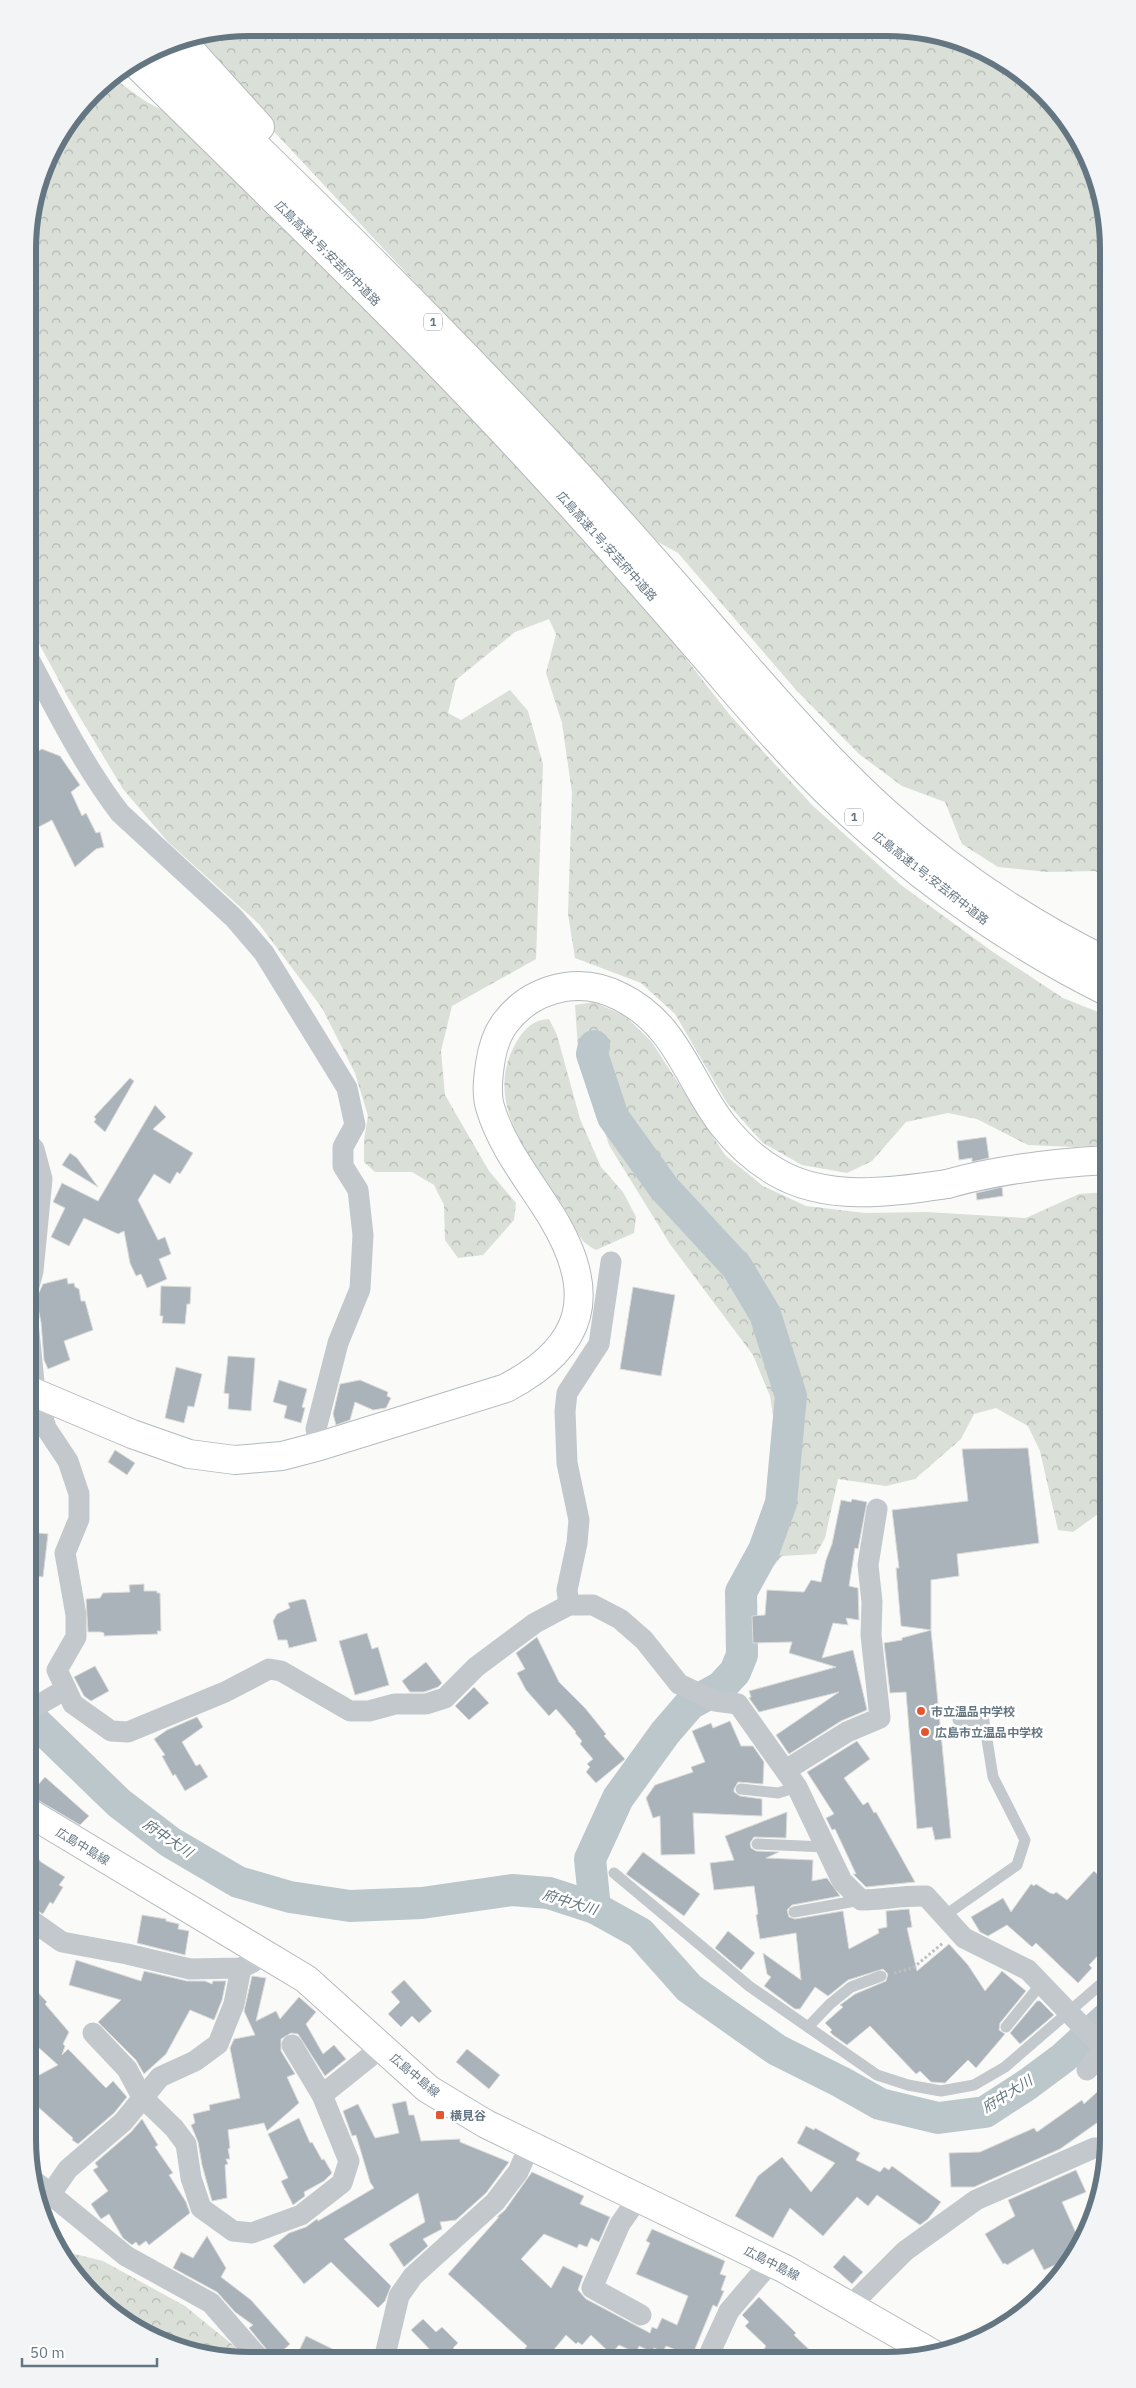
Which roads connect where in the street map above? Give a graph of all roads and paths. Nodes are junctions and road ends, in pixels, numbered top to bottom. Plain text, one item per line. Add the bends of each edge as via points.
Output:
1 (163, 54) edge
2 (144, 64) edge
3 (186, 70) edge
4 (656, 581) junction
5 (36, 672) edge
6 (1100, 958) edge
7 (1100, 988) edge
8 (36, 1156) edge
9 (1100, 1161) edge
10 (1100, 1174) edge
11 (947, 1184) junction
12 (36, 1240) edge
13 (611, 1262) dead end
14 (587, 1325) junction
15 (36, 1393) edge
16 (36, 1402) edge
17 (320, 1446) junction
18 (877, 1509) dead end
19 (569, 1605) junction
20 (62, 1691) junction
21 (36, 1707) edge
22 (958, 1720) dead end
23 (791, 1778) junction
24 (741, 1790) dead end
25 (36, 1817) edge
26 (757, 1844) dead end
27 (825, 1847) junction
28 (614, 1873) dead end
29 (861, 1900) junction
30 (794, 1912) dead end
31 (951, 1923) junction
32 (36, 1924) edge
33 (266, 1955) junction
34 (241, 1968) junction
35 (881, 1976) joint
36 (1042, 1984) junction
37 (1100, 1987) edge
38 (1073, 2017) junction
39 (808, 2027) junction
40 (1006, 2028) dead end
41 (93, 2034) dead end
42 (1100, 2042) edge
43 (292, 2045) dead end
44 (382, 2047) junction
45 (1100, 2050) edge
46 (1088, 2070) dead end
47 (322, 2095) junction
48 (142, 2097) junction
49 (530, 2145) junction
50 (1099, 2148) edge
51 (42, 2188) edge
52 (50, 2195) junction
53 (639, 2197) junction
54 (771, 2262) junction
55 (850, 2306) junction
56 (641, 2314) dead end
57 (924, 2349) edge
58 (254, 2352) edge
59 (386, 2352) edge
60 (710, 2352) edge

1 - 3 main road, 広島高速1号;安芸府中道路 / 1
2 - 3 main road, 広島高速1号;安芸府中道路 / 1
3 - 4 main road, 広島高速1号;安芸府中道路 / 1 via 466,390
3 - 4 main road, 広島高速1号;安芸府中道路 / 1 via 530,424
4 - 6 main road, 広島高速1号;安芸府中道路 / 1 via 884,811 963,874 1053,933
4 - 7 main road, 広島高速1号;安芸府中道路 / 1 via 792,757 867,829 927,879 991,925
5 - 17 street via 68,733 120,813 234,918 264,953 347,1088 355,1125 343,1147 343,1166 358,1190 363,1235 360,1289 330,1372 316,1429
8 - 12 street via 42,1179
9 - 11 main road via 986,1172
10 - 11 main road via 988,1184
11 - 14 main road via 901,1190 825,1190 777,1173 756,1159 722,1123 657,1021 634,1003 606,988 575,985 537,996 504,1025 492,1050 489,1106 505,1144 568,1248 576,1274 578,1301
13 - 14 street
14 - 17 main road via 567,1339 532,1375 506,1388
14 - 19 street via 598,1344 567,1393 565,1411 567,1463 579,1520 567,1590
15 - 17 main road via 132,1434 189,1454 235,1460 282,1456
16 - 20 street via 46,1428 68,1461 79,1494 79,1519 65,1554 76,1615 76,1637 57,1670
18 - 23 street via 868,1565 872,1602 870,1635 880,1718 847,1732
19 - 20 street via 535,1623 476,1667 445,1698 426,1704 395,1704 369,1711 350,1711 281,1671 269,1669 225,1692 128,1732 111,1731 72,1704
19 - 23 street via 593,1605 620,1619 644,1640 678,1684 715,1701 738,1704
20 - 21 street
22 - 31 lane via 984,1721 993,1777 1025,1840 1017,1865
23 - 24 lane via 778,1793
23 - 27 street
25 - 33 main road, 広島中島線
26 - 27 lane
27 - 29 street via 842,1881
28 - 39 lane via 749,1986
29 - 30 lane
29 - 31 street via 926,1896
31 - 35 path via 913,1968
31 - 36 street via 964,1938 1028,1970
32 - 34 street via 62,1942 190,1969
33 - 34 street
33 - 44 main road, 広島中島線 via 306,1979
34 - 48 street via 234,2004 218,2044 195,2061 160,2077
35 - 39 lane via 852,1987
36 - 38 street
36 - 40 lane
37 - 38 lane
38 - 39 lane via 1006,2067 974,2085 941,2091 877,2075
38 - 42 street
41 - 48 street via 127,2069
43 - 47 street
44 - 47 street
44 - 49 main road, 広島中島線 via 428,2089 486,2124
45 - 46 street
47 - 48 street via 349,2161 342,2183 301,2215 252,2233 233,2231 201,2208 191,2178 186,2144
48 - 52 street via 123,2122 68,2168
49 - 53 main road, 広島中島線
49 - 59 street via 518,2172 495,2202 413,2276 399,2296
50 - 55 street via 976,2200 906,2251
51 - 52 street
52 - 58 street via 126,2256 212,2303
53 - 54 main road, 広島中島線
53 - 56 street via 620,2224 592,2288
54 - 55 main road, 広島中島線
54 - 60 street via 729,2311
55 - 57 main road, 広島中島線

